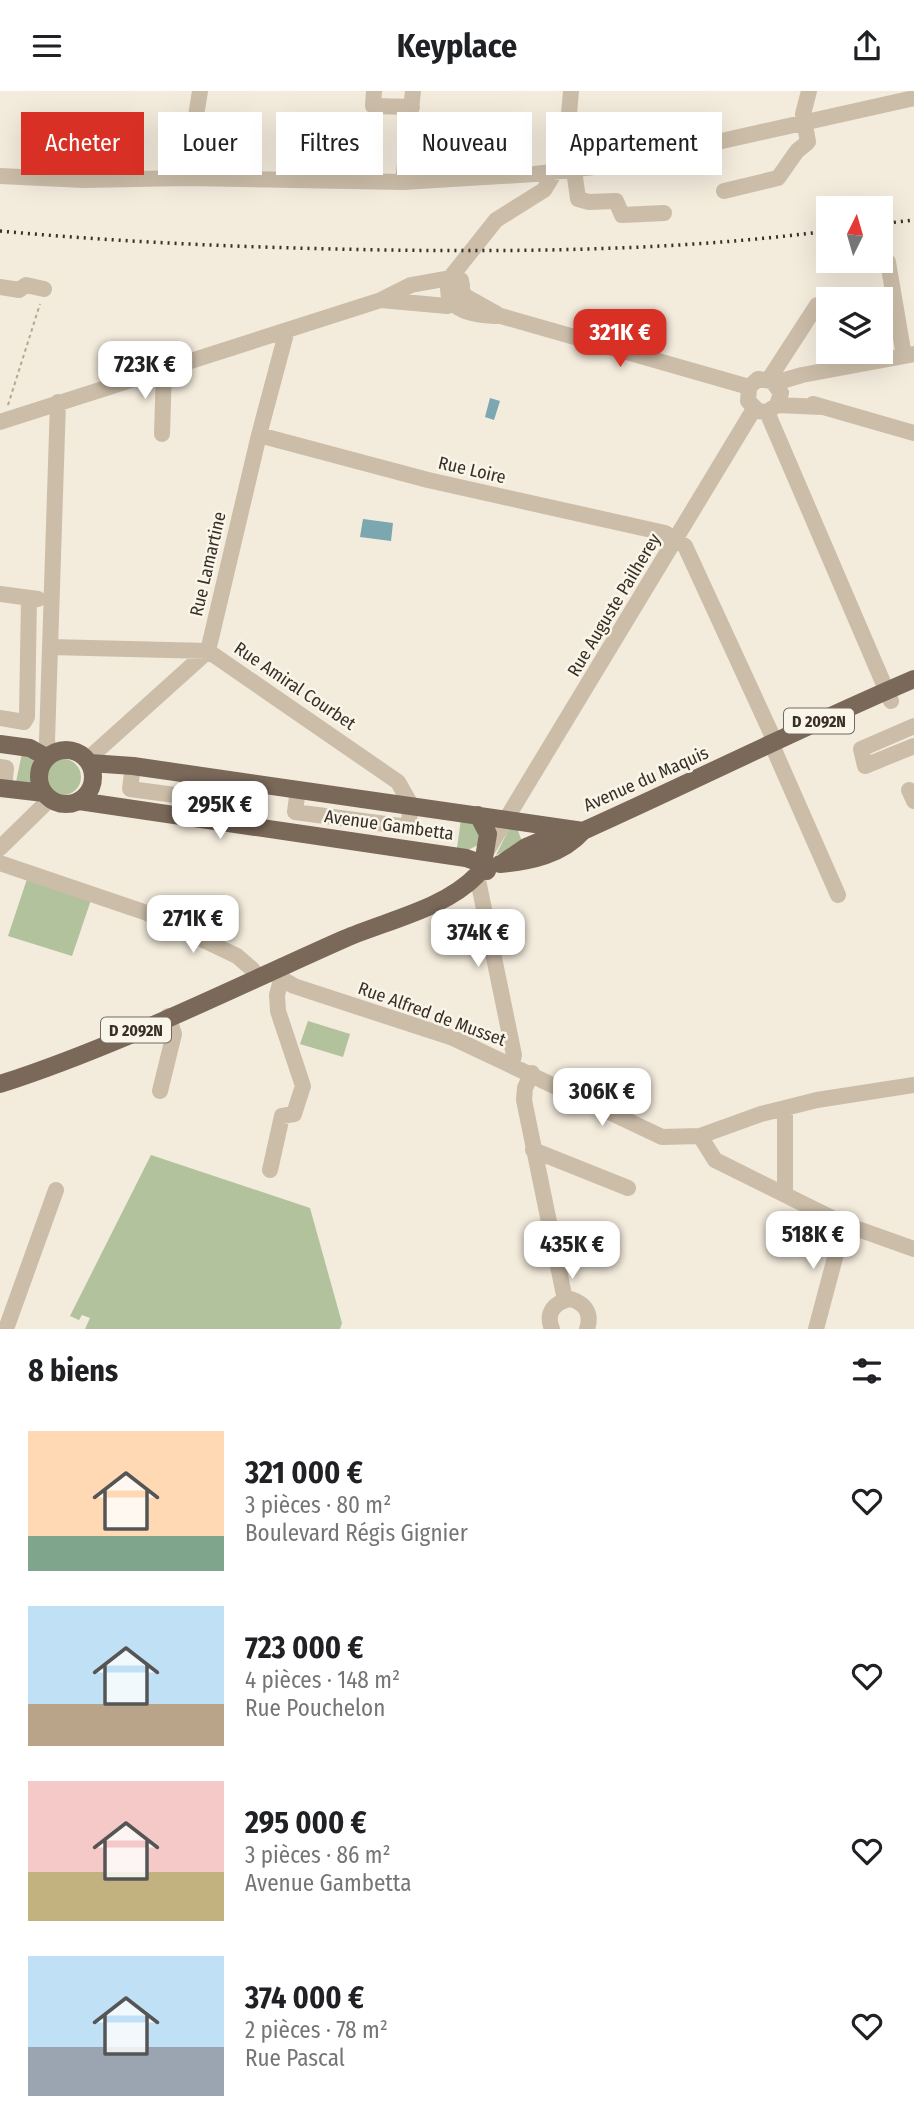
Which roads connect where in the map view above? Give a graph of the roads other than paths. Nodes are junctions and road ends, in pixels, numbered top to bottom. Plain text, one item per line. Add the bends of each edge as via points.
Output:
1 (200, 91) edge
2 (374, 91) edge
3 (572, 91) edge
4 (808, 91) edge
5 (914, 98) edge
6 (412, 99) edge
7 (570, 112) edge
8 (805, 124) junction
9 (722, 141) edge
10 (546, 173) edge
11 (535, 174) junction
12 (560, 175) edge
13 (566, 175) edge
14 (0, 176) edge
15 (186, 178) junction
16 (403, 182) junction
17 (724, 191) dead end
18 (530, 198) junction
19 (664, 213) dead end
20 (890, 273) edge
21 (0, 287) edge
22 (44, 289) road end
23 (455, 291) junction
24 (381, 300) junction
25 (816, 307) edge
26 (287, 330) junction
27 (909, 355) edge
28 (164, 369) junction
29 (802, 375) junction
30 (749, 387) junction
31 (770, 397) junction
32 (802, 399) junction
33 (58, 402) junction
34 (822, 407) junction
35 (1, 421) edge
36 (914, 433) edge
37 (162, 434) dead end
38 (258, 435) junction
39 (677, 539) junction
40 (0, 594) edge
41 (29, 598) junction
42 (51, 600) junction
43 (50, 647) junction
44 (208, 651) junction
45 (914, 679) edge
46 (914, 690) edge
47 (889, 696) junction
48 (6, 719) edge
49 (914, 726) edge
50 (5, 745) edge
51 (775, 746) junction
52 (914, 746) edge
53 (48, 756) junction
54 (89, 761) junction
55 (133, 766) junction
56 (0, 767) edge
57 (252, 783) junction
58 (2, 788) edge
59 (47, 796) junction
60 (191, 797) junction
61 (79, 801) junction
62 (411, 805) junction
63 (478, 815) junction
64 (188, 817) junction
65 (506, 820) junction
66 (574, 831) junction
67 (0, 848) edge
68 (0, 863) edge
69 (487, 866) junction
70 (838, 895) dead end
71 (270, 977) junction
72 (168, 1016) junction
73 (512, 1064) junction
74 (532, 1073) junction
75 (0, 1084) edge
76 (914, 1085) edge
77 (160, 1091) dead end
78 (785, 1108) junction
79 (700, 1136) junction
80 (533, 1150) junction
81 (270, 1170) dead end
82 (628, 1188) dead end
83 (56, 1190) dead end
84 (785, 1194) junction
85 (844, 1224) junction
86 (914, 1249) edge
87 (565, 1300) junction
88 (6, 1329) edge
89 (552, 1329) edge
90 (587, 1329) edge
91 (816, 1329) edge

1 - 15 street
2 - 6 street via 373,107
3 - 7 street
4 - 8 street
5 - 8 street
6 - 16 street
8 - 9 street
8 - 17 street via 808,142 778,178
10 - 11 street
11 - 16 street
11 - 18 street
12 - 18 street
13 - 19 street via 578,199 616,201 622,215
14 - 15 street
15 - 16 street
18 - 23 street via 496,220 465,257
20 - 27 street
21 - 22 street
23 - 24 street via 411,285
23 - 24 street via 447,306
23 - 30 street via 463,312 501,316
24 - 26 street
25 - 31 street, Rue Auguste Pailherey
26 - 28 street
26 - 38 street, Rue Lamartine
27 - 29 street
28 - 33 street
28 - 37 street
29 - 31 street
29 - 32 street via 797,388
30 - 31 street via 758,379
30 - 31 street via 748,401
31 - 32 street
31 - 34 street
31 - 39 street, Rue Auguste Pailherey
31 - 47 street
32 - 34 street
33 - 35 street
33 - 42 street
34 - 36 street
38 - 39 street, Rue Loire
38 - 44 street, Rue Lamartine
39 - 51 street via 685,546
39 - 65 street, Rue Auguste Pailherey
40 - 41 street
41 - 42 street
41 - 48 street via 27,717 24,722
42 - 43 street
43 - 44 street, Rue Amiral Courbet
43 - 53 street
44 - 54 street
44 - 62 street, Rue Amiral Courbet via 398,782
45 - 47 main road, Avenue du Maquis / D 2092N
46 - 47 main road, Avenue du Maquis / D 2092N
47 - 51 main road, Avenue du Maquis / D 2092N
48 - 50 street
49 - 52 street via 861,749 865,766
50 - 53 main road, Avenue Gambetta
51 - 66 main road, Avenue du Maquis / D 2092N via 757,760 727,766
51 - 70 street
53 - 54 main road, Avenue Gambetta via 65,749
53 - 59 main road via 38,775
54 - 55 main road, Avenue Gambetta
54 - 61 main road via 91,788
55 - 57 main road, Avenue Gambetta
55 - 60 street via 130,789
56 - 58 street via 6,768
57 - 60 street via 250,805
57 - 62 main road, Avenue Gambetta
58 - 59 main road, Avenue Gambetta
59 - 61 main road, Avenue Gambetta via 65,804
59 - 67 street
60 - 64 street
61 - 64 main road, Avenue Gambetta
62 - 63 main road, Avenue Gambetta
63 - 65 main road, Avenue Gambetta
63 - 69 main road, Avenue Gambetta via 488,834
64 - 69 main road, Avenue Gambetta via 466,858
65 - 66 main road, Avenue Gambetta
65 - 69 street
66 - 69 main road, Avenue du Maquis / D 2092N
68 - 71 street via 147,913
69 - 71 main road, D 2092N
69 - 73 street
71 - 72 main road, D 2092N
71 - 73 street, Rue Alfred de Musset via 453,1038
71 - 81 street via 303,1086 294,1114 282,1115
72 - 75 main road, D 2092N
72 - 77 street via 174,1034
73 - 74 street, Rue Alfred de Musset
74 - 79 street, Rue Alfred de Musset via 662,1137
74 - 80 street via 524,1100
76 - 78 street, Rue Alfred de Musset
78 - 79 street, Rue Alfred de Musset
78 - 84 street
79 - 84 street via 715,1160
80 - 82 street
80 - 87 street
83 - 88 street
84 - 85 street
85 - 86 street
85 - 91 street
87 - 89 street via 550,1313
87 - 90 street via 585,1307

